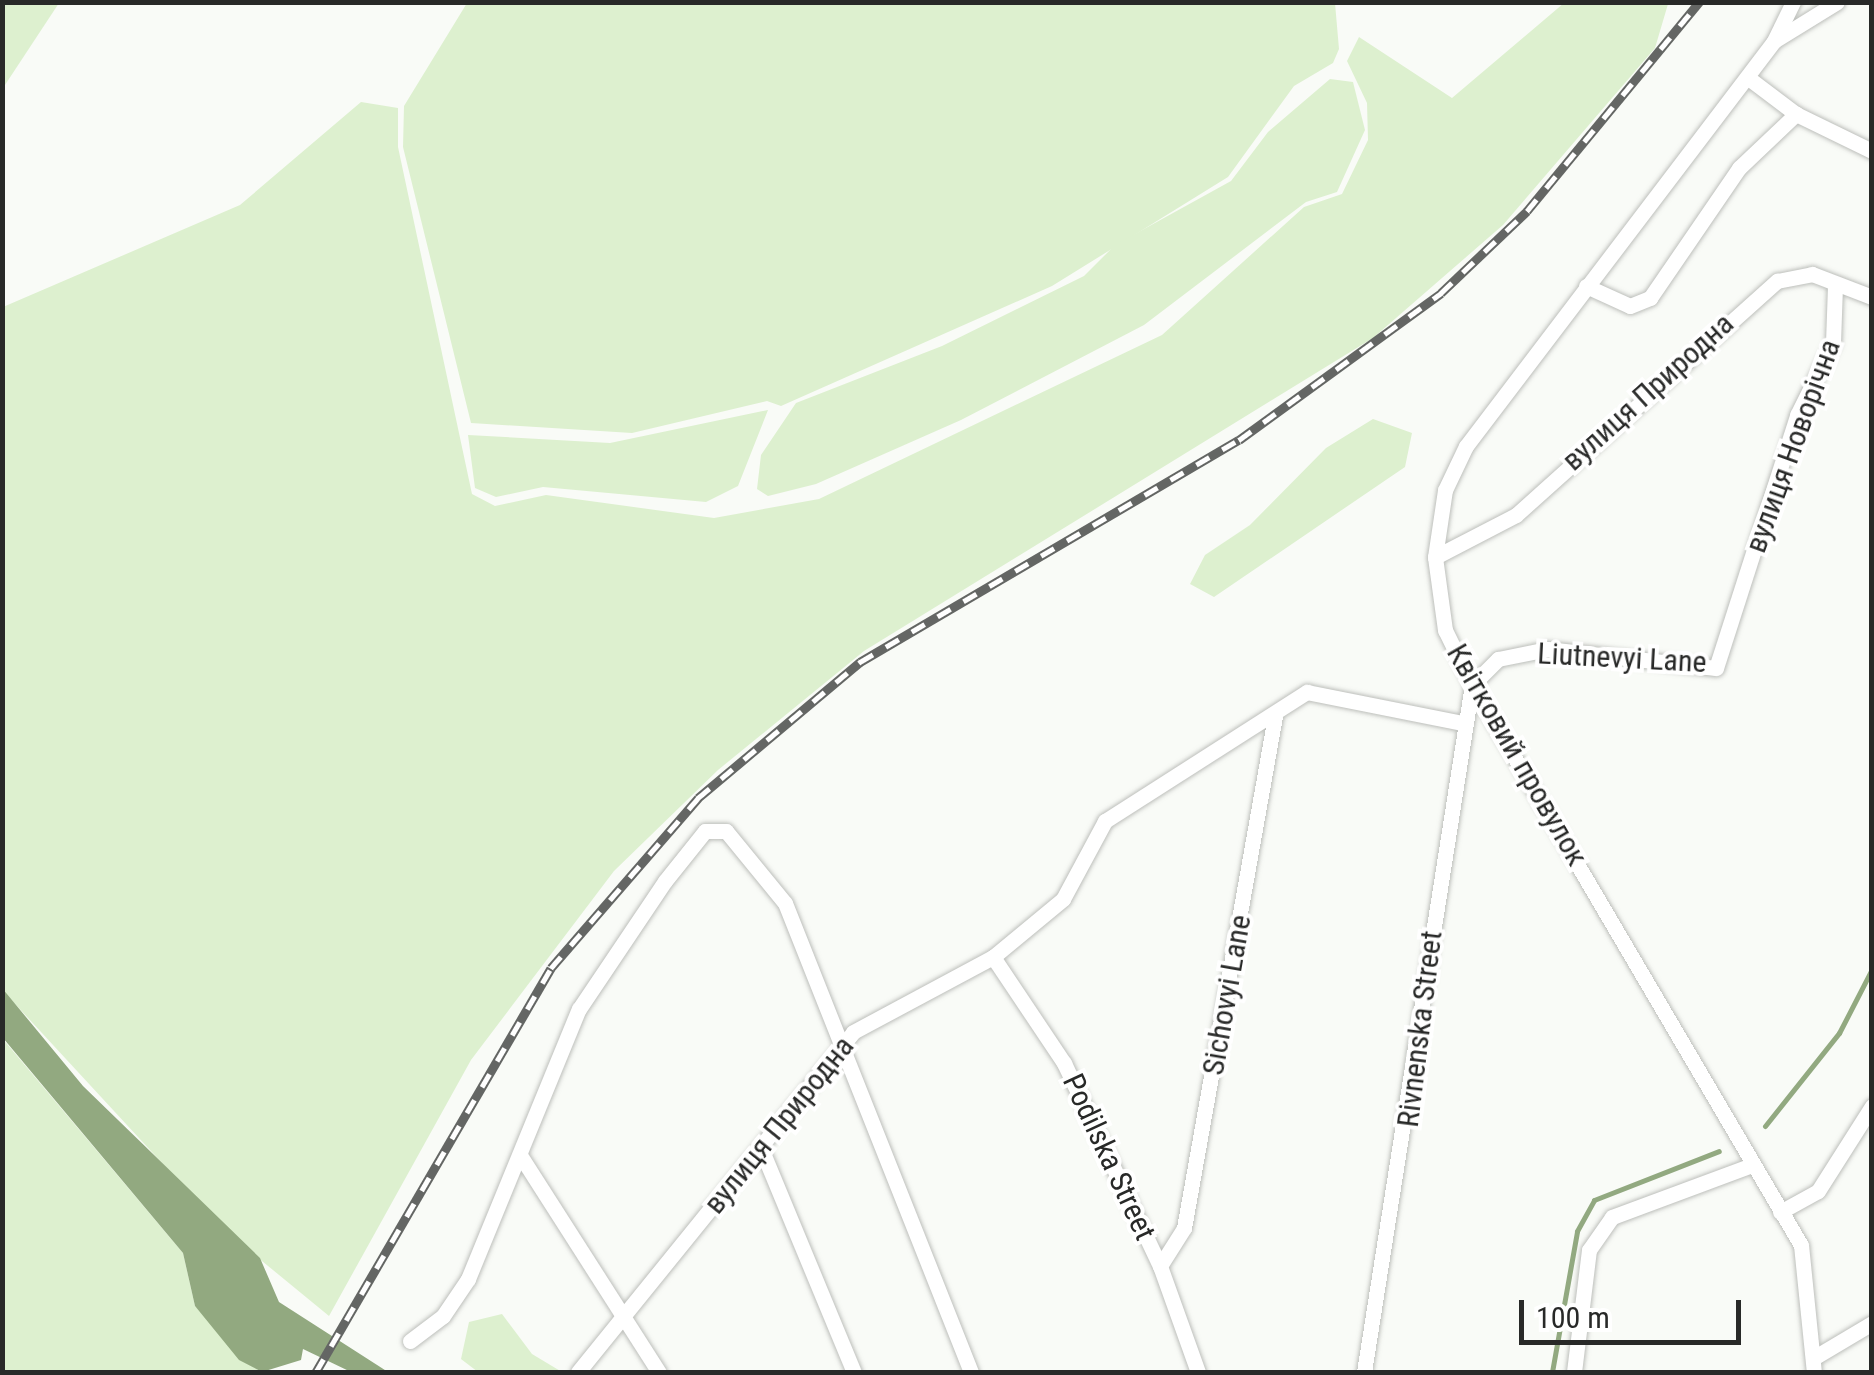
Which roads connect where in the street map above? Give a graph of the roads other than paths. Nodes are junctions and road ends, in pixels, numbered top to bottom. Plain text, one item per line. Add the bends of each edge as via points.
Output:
1 (1792, 2) edge
2 (1837, 2) edge
3 (1774, 41) junction
4 (1746, 78) junction
5 (1796, 114) junction
6 (1872, 151) edge
7 (1586, 286) junction
8 (1835, 286) junction
9 (1872, 297) edge
10 (1435, 557) junction
11 (1722, 661) joint
12 (1472, 685) junction
13 (1275, 716) junction
14 (1462, 724) junction
15 (993, 957) junction
16 (844, 1042) junction
17 (1872, 1106) edge
18 (760, 1148) junction
19 (520, 1155) junction
20 (1752, 1164) junction
21 (1780, 1212) junction
22 (1160, 1266) junction
23 (623, 1314) junction
24 (1872, 1323) edge
25 (410, 1341) dead end
26 (1814, 1365) edge
27 (578, 1372) edge
28 (659, 1372) edge
29 (854, 1372) edge
30 (971, 1372) edge
31 (1198, 1372) edge
32 (1364, 1372) edge
33 (1574, 1372) edge

1 - 3 street, Квітковий провулок
2 - 3 street
3 - 4 street, Квітковий провулок
4 - 5 street
4 - 7 street, Квітковий провулок
5 - 6 street
5 - 7 street via 1739,168 1650,298 1630,306
7 - 10 street, Квітковий провулок via 1466,446 1445,490
8 - 9 street, вулиця Природна
8 - 10 street, вулиця Природна via 1812,274 1777,281 1704,336 1516,514
8 - 11 street, вулиця Новорічна via 1834,343 1798,415
10 - 12 street, Квітковий провулок via 1444,630
11 - 12 street, Liutnevyi Lane via 1708,668 1547,649 1498,659
12 - 14 street, Rivnenska Street
12 - 20 street, Квітковий провулок
13 - 14 street, вулиця Природна via 1307,692 1330,691
13 - 15 street, вулиця Природна via 1105,820 1064,898
13 - 22 street, Sichovyi Lane via 1184,1228
14 - 32 street, Rivnenska Street via 1418,1072
15 - 16 street, вулиця Природна
15 - 22 street, Podilska Street via 1064,1063
16 - 18 street, вулиця Природна
16 - 19 street via 785,903 745,864 726,831 705,831 664,880 557,1051
16 - 30 street
17 - 21 street via 1818,1191
18 - 23 street, вулиця Природна
18 - 29 street
19 - 23 street
19 - 25 street via 468,1280 443,1316
20 - 21 street, Квітковий провулок
20 - 33 street via 1612,1218 1588,1250
21 - 26 street, Квітковий провулок via 1809,1268
22 - 31 street, Podilska Street
23 - 27 street, вулиця Природна
23 - 28 street
24 - 26 street

